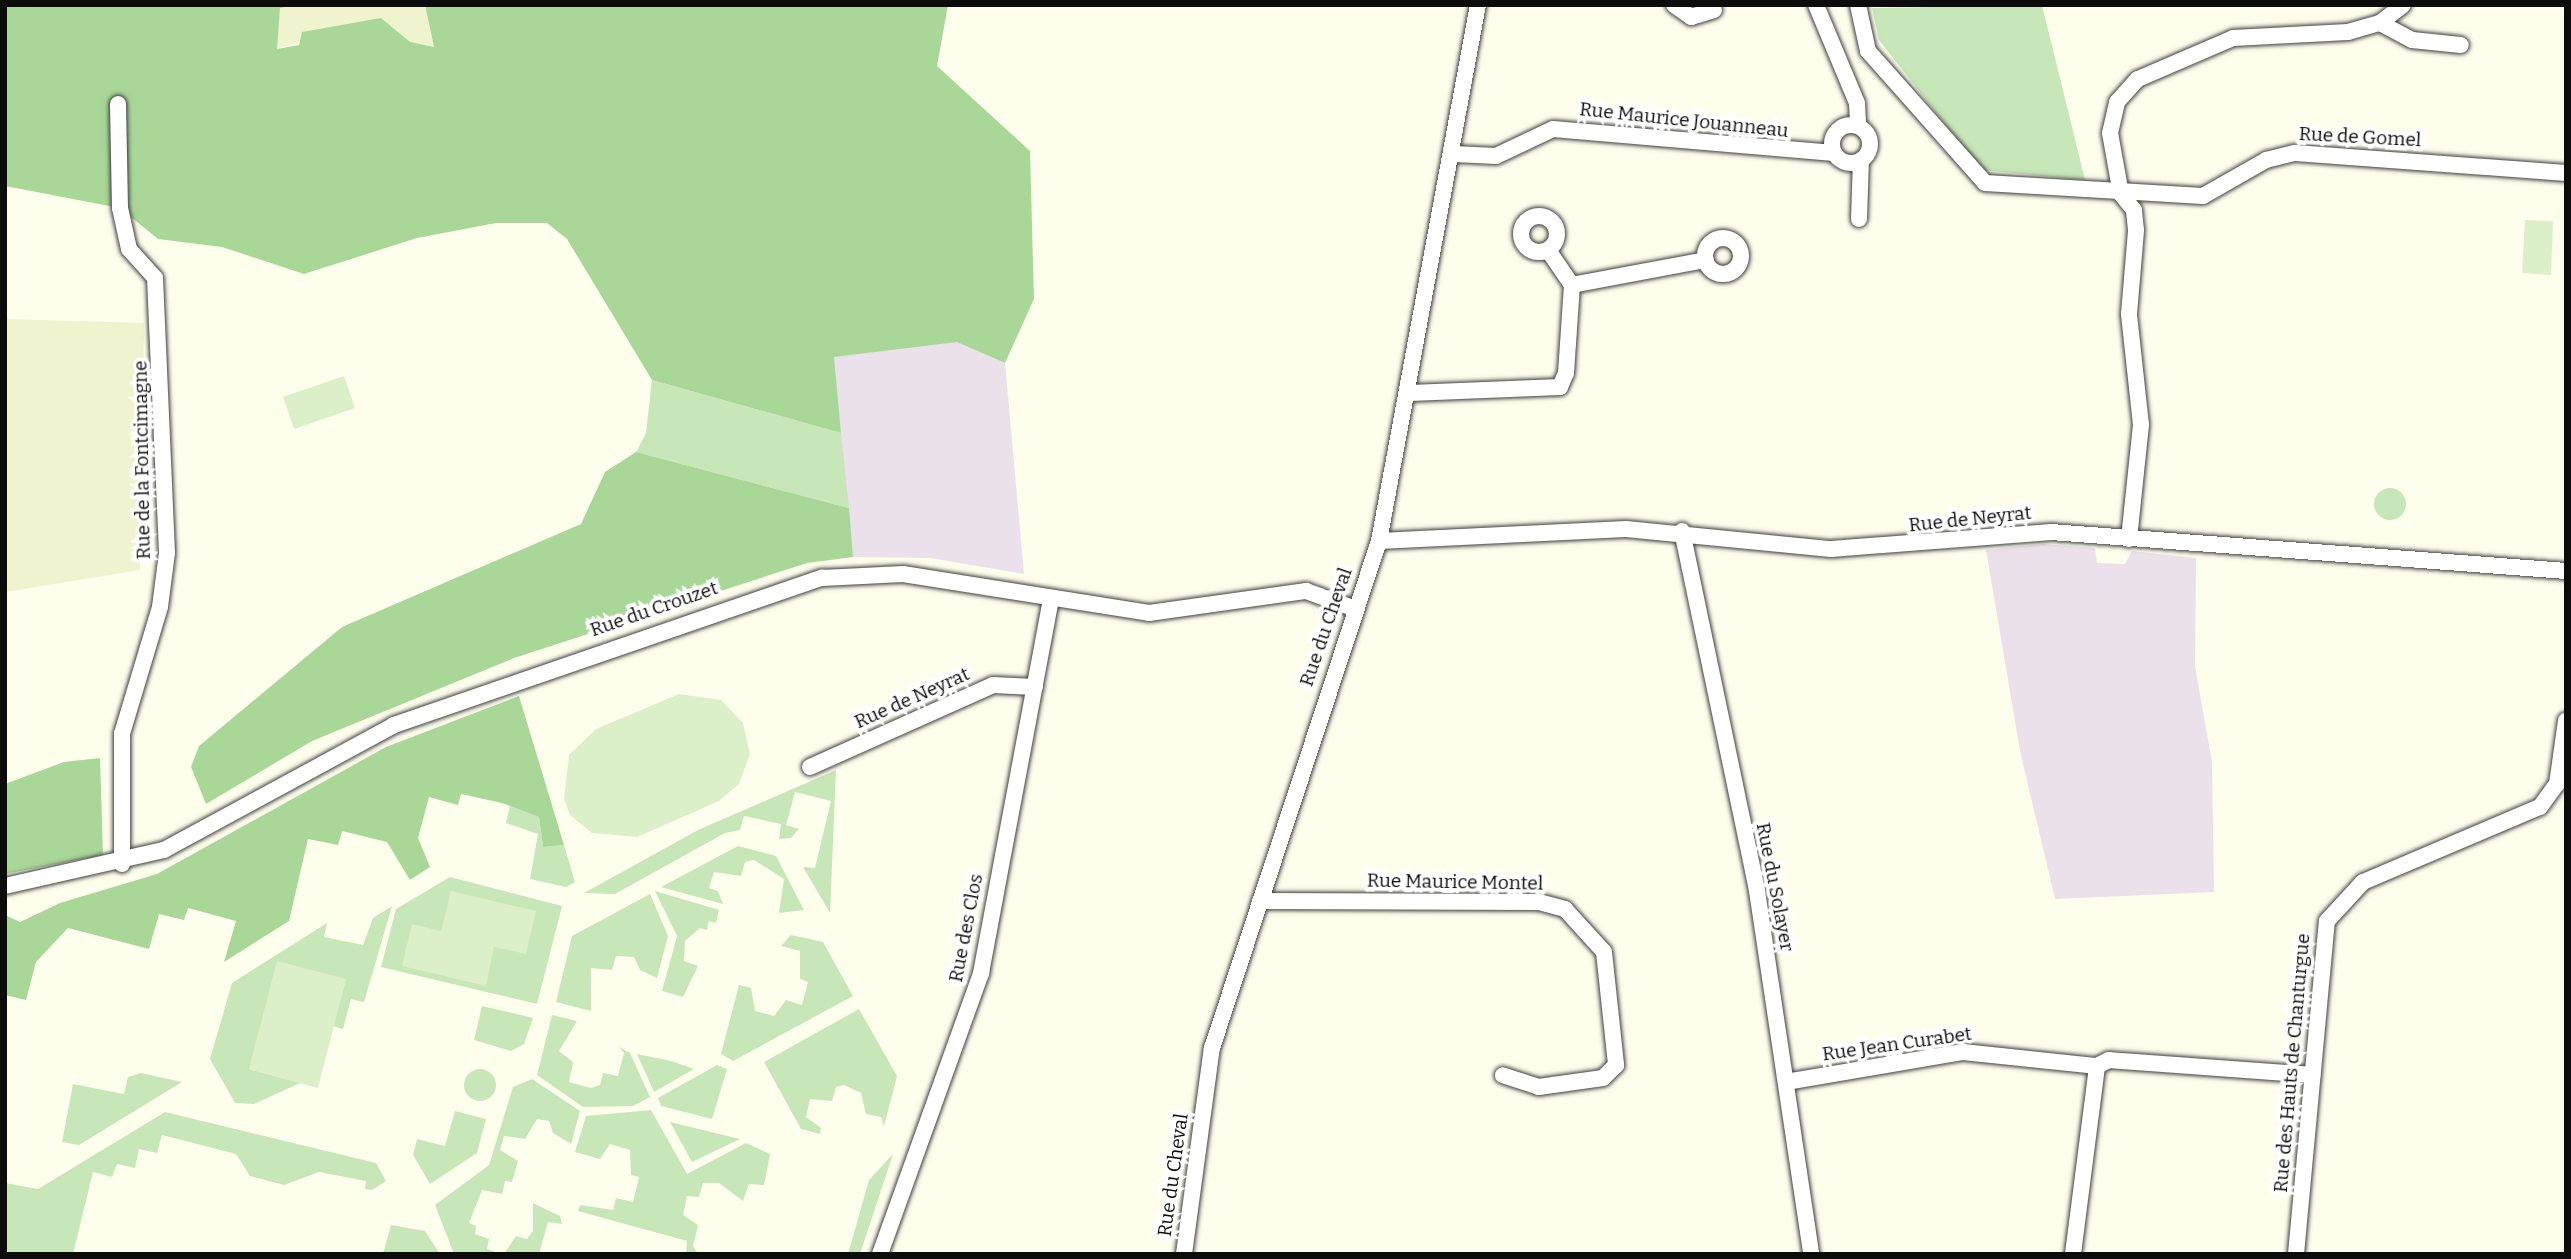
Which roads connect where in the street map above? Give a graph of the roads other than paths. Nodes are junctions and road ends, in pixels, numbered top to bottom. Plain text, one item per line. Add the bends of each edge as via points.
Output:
1 (1478, 5) edge
2 (1674, 5) edge
3 (1816, 5) edge
4 (1858, 5) edge
5 (2403, 5) edge
6 (1714, 10) dead end
7 (2380, 23) junction
8 (2461, 45) dead end
9 (118, 104) dead end
10 (1858, 125) junction
11 (1834, 153) junction
12 (1454, 154) junction
13 (1861, 160) junction
14 (2566, 173) edge
15 (2121, 194) junction
16 (1859, 219) dead end
17 (1548, 250) dead end
18 (1706, 260) dead end
19 (1572, 285) junction
20 (1410, 393) junction
21 (1682, 531) junction
22 (2129, 539) junction
23 (1379, 541) junction
24 (2566, 570) edge
25 (1051, 599) junction
26 (1353, 608) junction
27 (1035, 687) junction
28 (2566, 721) edge
29 (810, 766) dead end
30 (122, 864) junction
31 (5, 886) edge
32 (1260, 901) junction
33 (2097, 1066) junction
34 (2312, 1074) junction
35 (1503, 1075) dead end
36 (1786, 1082) junction
37 (880, 1254) edge
38 (1184, 1254) edge
39 (1811, 1254) edge
40 (2073, 1254) edge
41 (2296, 1254) edge

1 - 12 street, Rue du Cheval
2 - 6 street via 1691,17
3 - 10 street via 1857,103
4 - 15 street, Rue de Gomel via 1868,51 1985,183
5 - 7 street
7 - 8 street via 2412,40
7 - 15 street via 2348,32 2233,38 2138,79 2117,102 2111,126
9 - 30 street, Rue de la Fontcimagne via 120,208 129,249 155,278 167,554 160,607 122,734
10 - 11 street via 1839,129
10 - 13 street via 1870,144
11 - 12 street, Rue Maurice Jouanneau via 1553,129 1496,156
11 - 13 street via 1849,163
12 - 20 street, Rue du Cheval
13 - 16 street
14 - 15 street, Rue de Gomel via 2295,153 2266,160 2203,197
15 - 22 street via 2134,210 2136,230 2129,314 2141,425
17 - 19 street
18 - 19 street
19 - 20 street via 1566,373 1560,387
20 - 23 street, Rue du Cheval
21 - 22 street, Rue de Neyrat via 1831,549 2051,532
21 - 23 street, Rue de Neyrat
21 - 36 street, Rue du Solayer via 1757,891
22 - 24 street, Rue de Neyrat
23 - 26 street, Rue du Cheval
25 - 26 street, Rue du Crouzet via 1149,613 1306,592
25 - 27 street, Rue des Clos
25 - 30 street, Rue du Crouzet via 884,573 788,586 394,725 208,828
26 - 32 street, Rue du Cheval
27 - 29 street, Rue de Neyrat via 993,685
27 - 37 street, Rue des Clos via 981,974
28 - 34 street, Rue des Hauts de Chanturgue via 2557,784 2540,807 2364,882 2336,906 2324,929
30 - 31 street, Rue du Crouzet
32 - 35 street, Rue Maurice Montel via 1539,902 1565,909 1604,952 1616,1065 1602,1078 1539,1087
32 - 38 street, Rue du Cheval via 1212,1048
33 - 34 street, Rue Jean Curabet via 2109,1060
33 - 36 street, Rue Jean Curabet via 1963,1052
33 - 40 street via 2090,1079
34 - 41 street, Rue des Hauts de Chanturgue
36 - 39 street, Rue du Solayer

